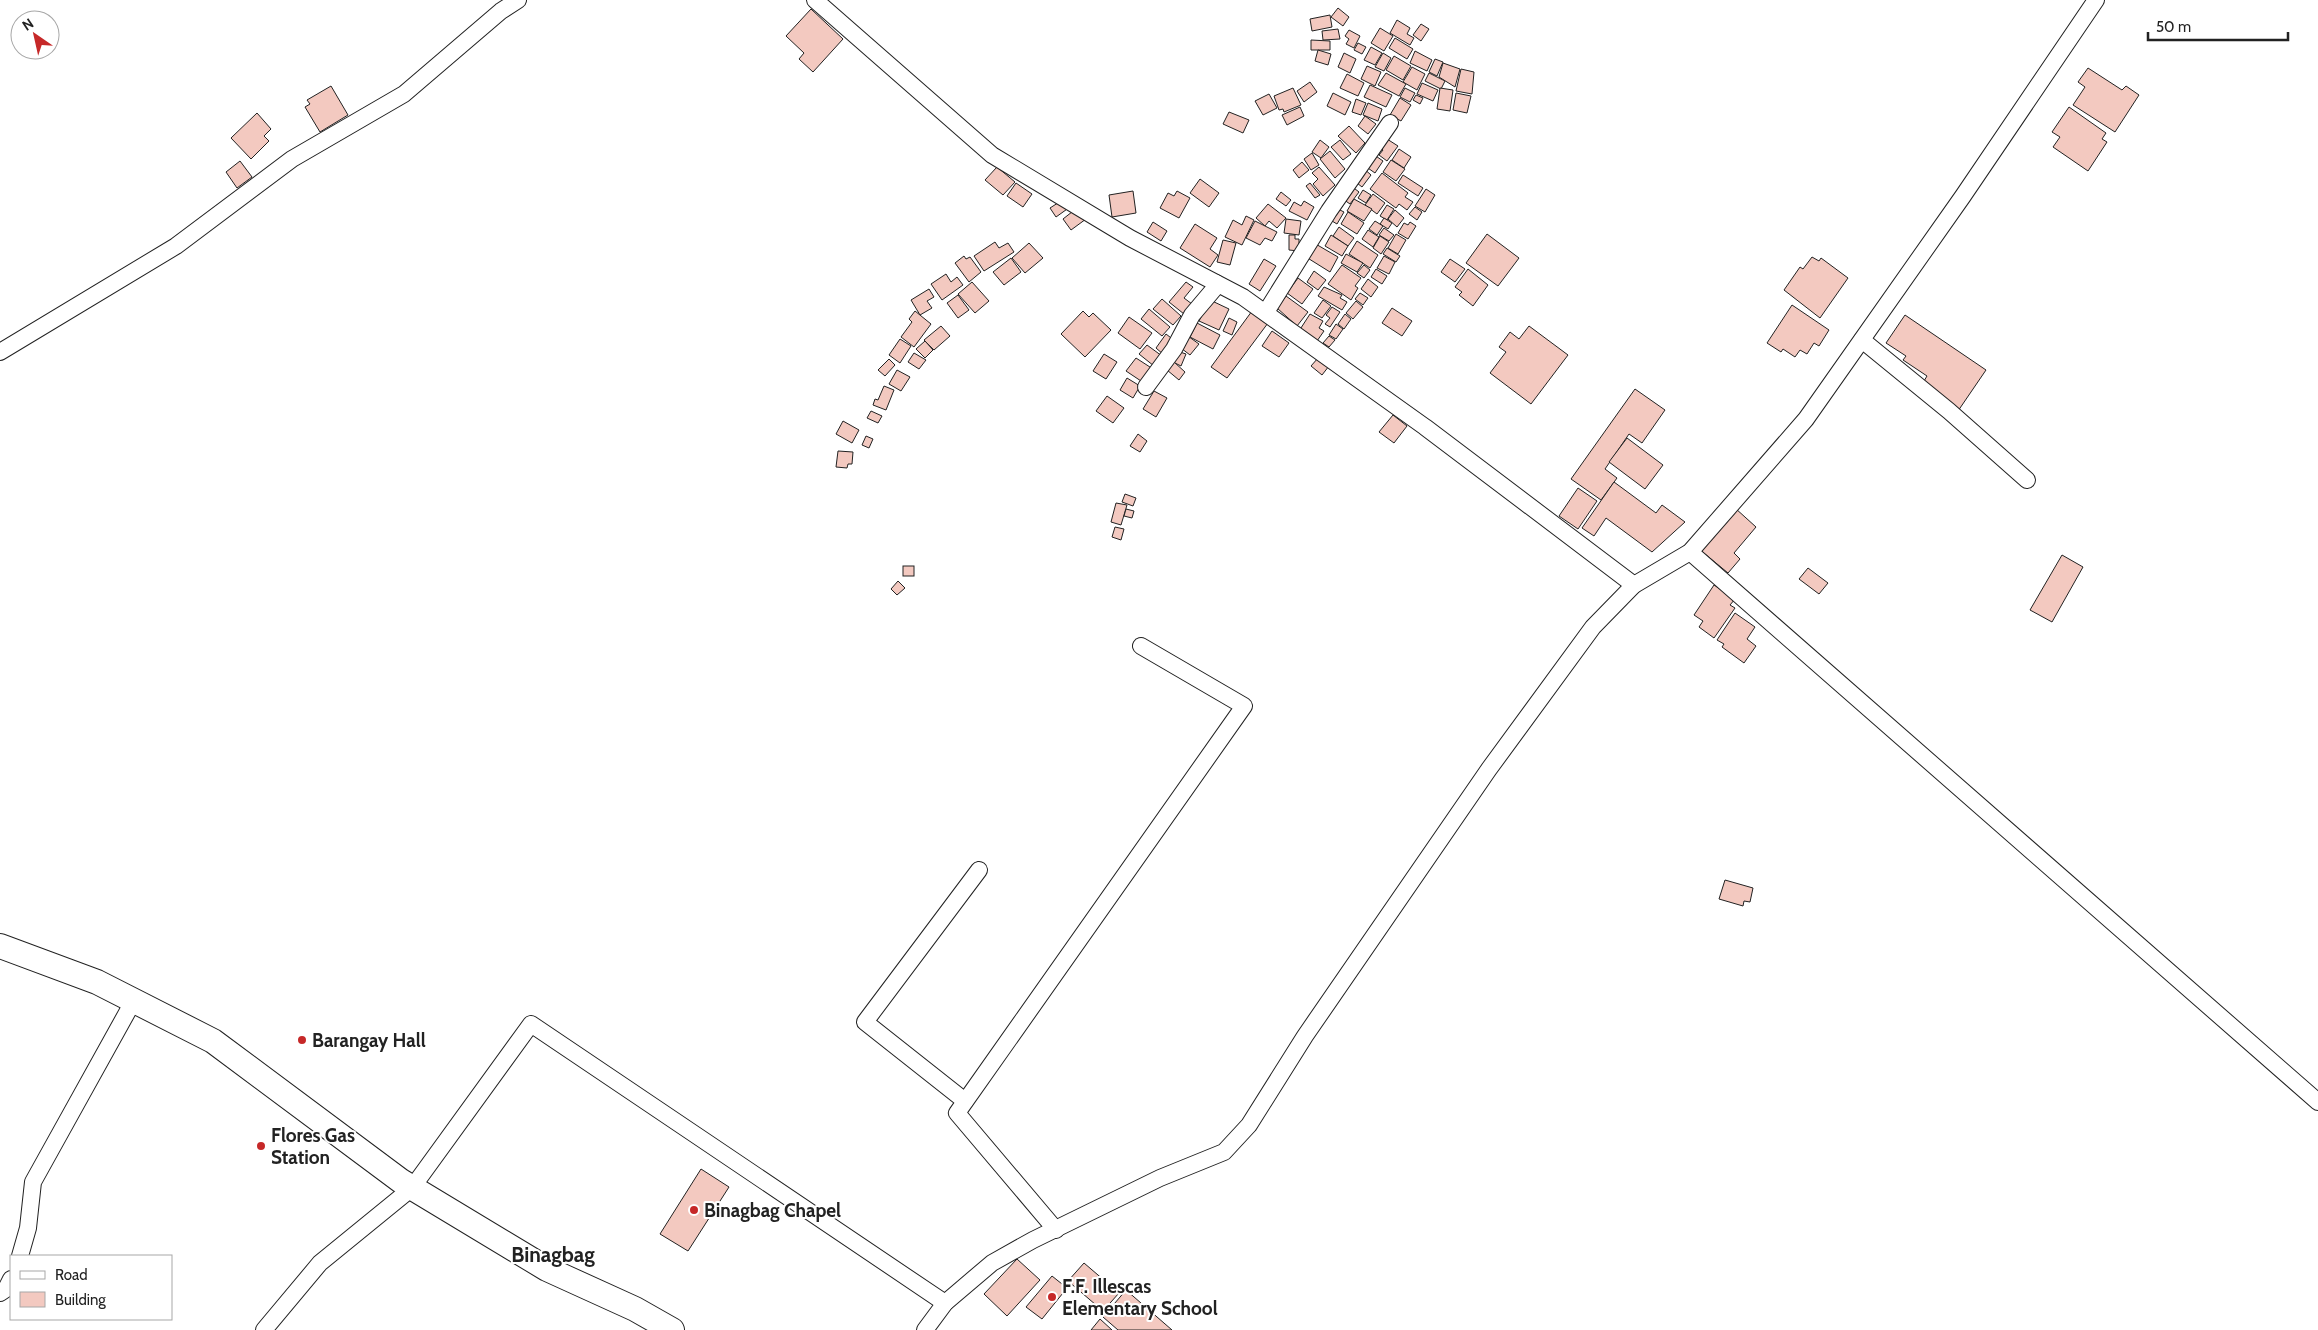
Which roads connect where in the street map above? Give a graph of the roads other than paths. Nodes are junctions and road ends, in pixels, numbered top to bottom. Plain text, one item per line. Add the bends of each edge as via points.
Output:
1 (518, 0) edge
2 (815, 0) edge
3 (2096, 0) edge
4 (1390, 123) dead end
5 (1216, 283) junction
6 (1266, 312) junction
7 (1862, 340) junction
8 (0, 352) edge
9 (1146, 387) dead end
10 (2026, 480) dead end
11 (1690, 552) junction
12 (1634, 585) junction
13 (1141, 646) dead end
14 (979, 870) dead end
15 (0, 946) edge
16 (134, 1000) junction
17 (965, 1101) junction
18 (2318, 1102) edge
19 (412, 1188) junction
20 (1056, 1230) junction
21 (20, 1255) edge
22 (10, 1281) edge
23 (0, 1293) edge
24 (945, 1303) junction
25 (264, 1330) edge
26 (672, 1330) edge
27 (925, 1330) edge

1 - 8 street via 404,94 292,159 176,246
2 - 5 street via 992,155 1130,238
3 - 7 street
4 - 6 street
5 - 6 street
5 - 9 street
6 - 12 street via 1426,427
7 - 10 street
7 - 11 street via 1806,419
11 - 12 street
11 - 18 street
12 - 20 street via 1594,627 1495,762 1305,1036 1249,1126 1224,1152 1160,1178
13 - 17 street via 1244,706
14 - 17 street via 865,1022
15 - 16 main road via 97,982
16 - 19 main road via 213,1041
16 - 21 street via 33,1182 28,1228
17 - 20 street via 956,1113
19 - 24 street via 530,1024
19 - 25 street via 320,1263
19 - 26 main road via 547,1269 636,1309
20 - 24 street via 992,1263
22 - 23 street
24 - 27 street

